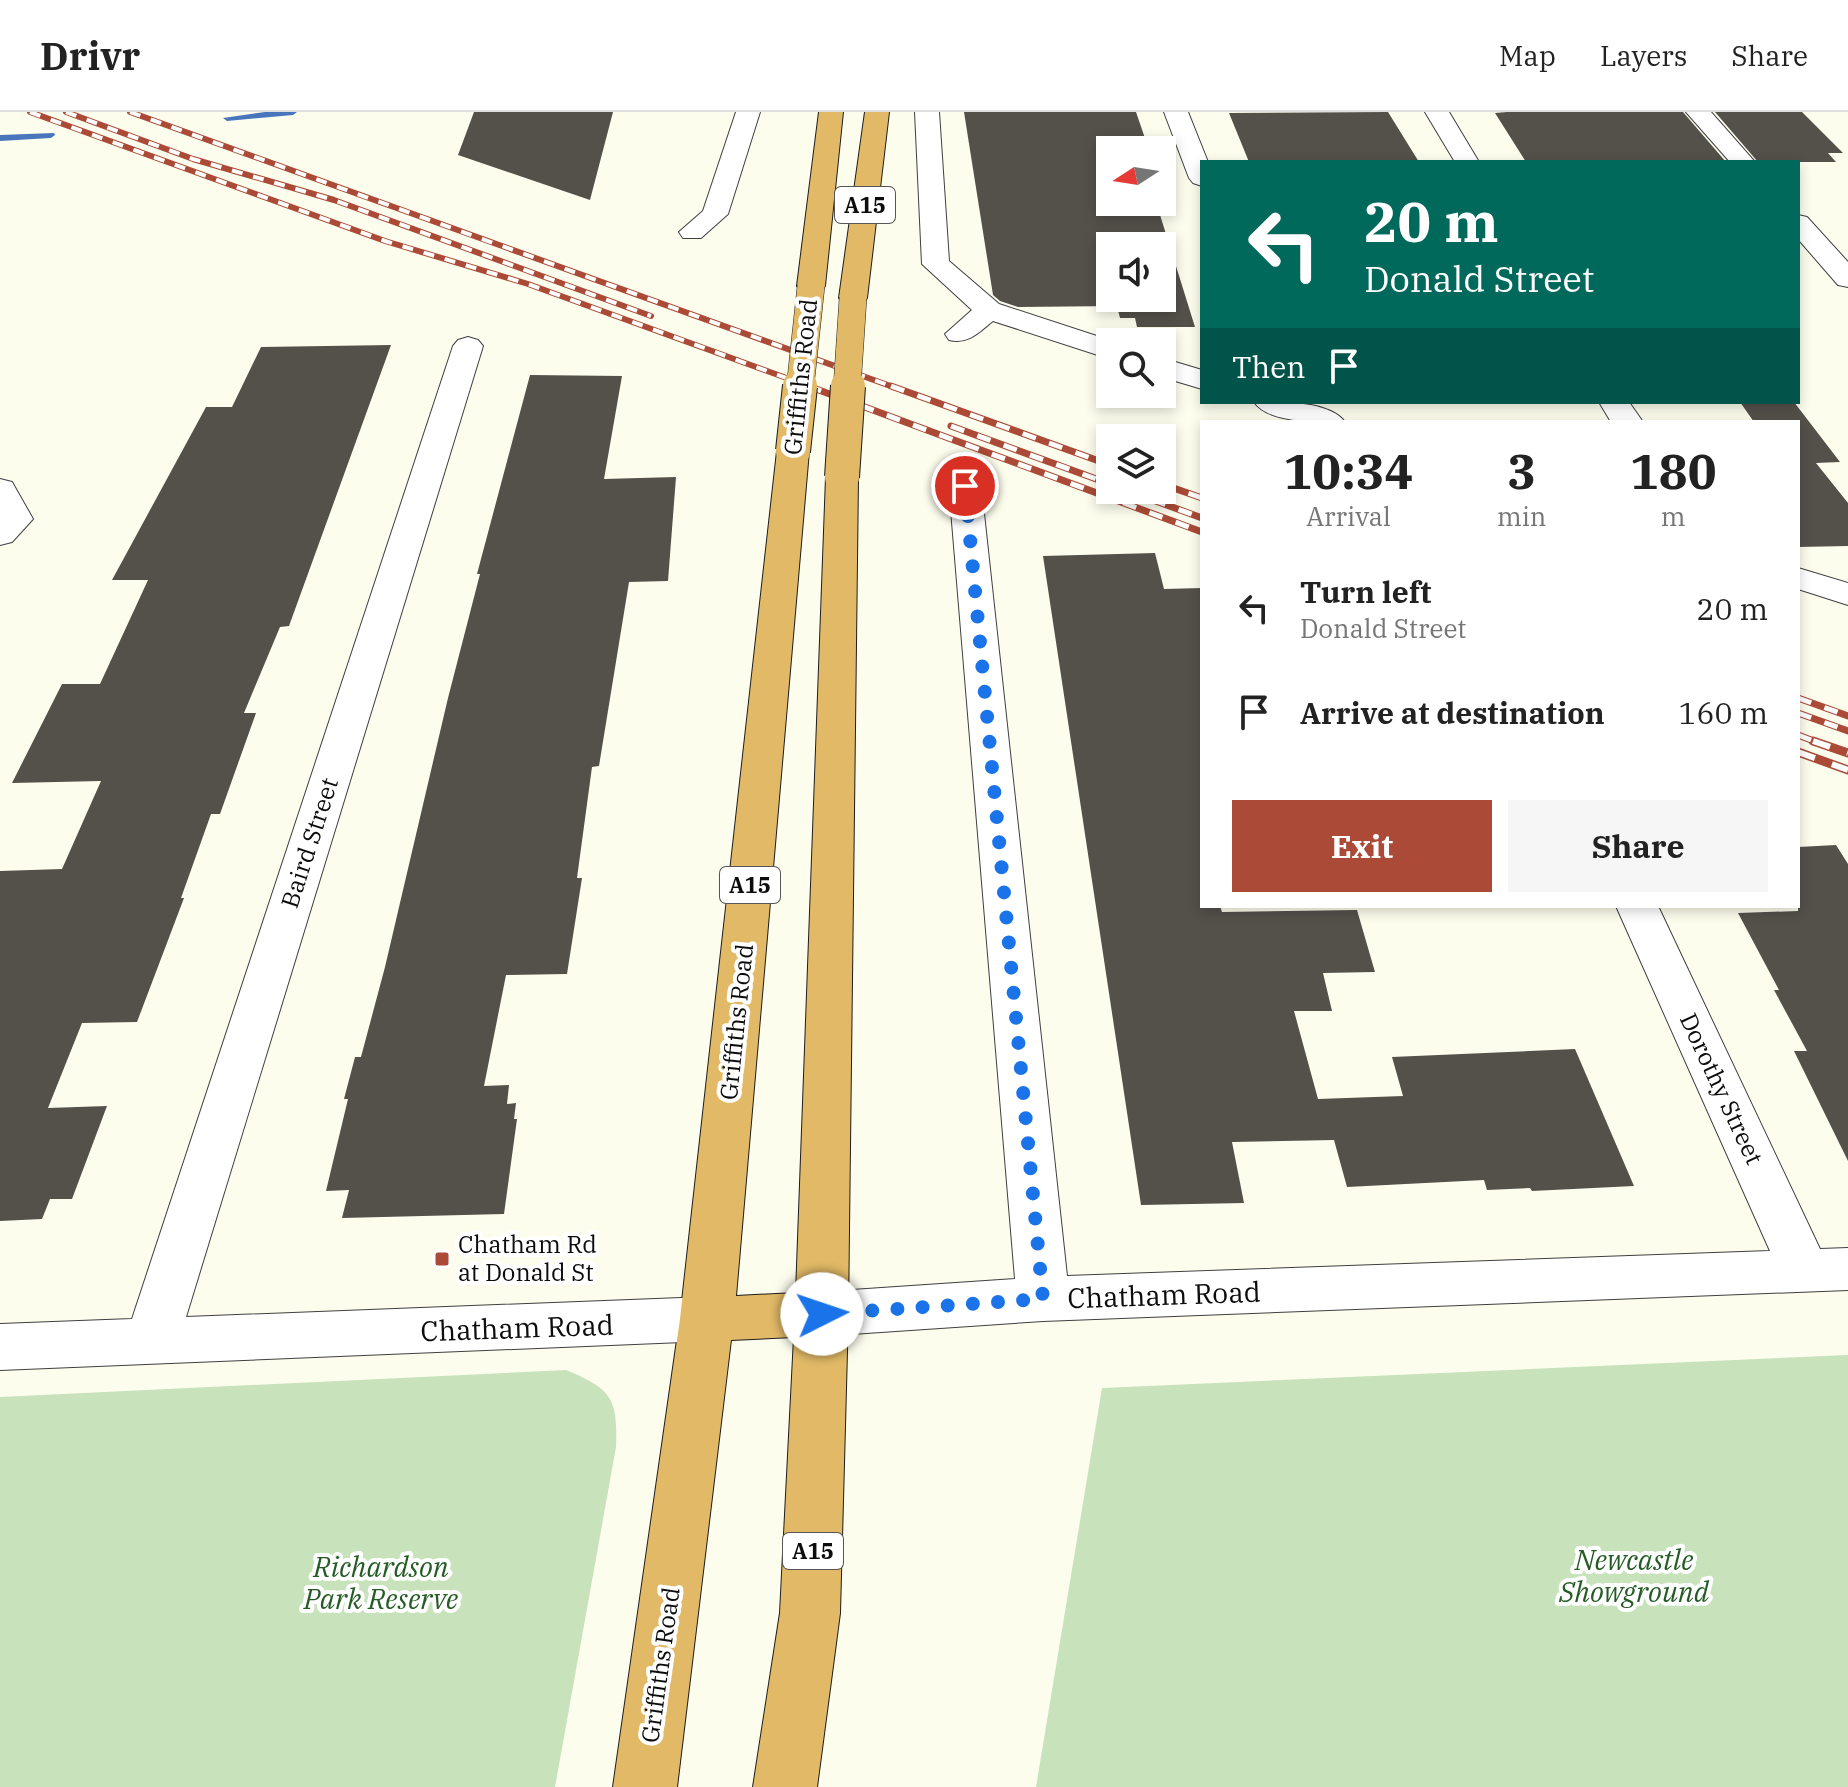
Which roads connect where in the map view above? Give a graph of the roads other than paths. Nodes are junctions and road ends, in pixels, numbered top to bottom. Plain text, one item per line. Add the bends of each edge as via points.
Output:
1 (748, 112) edge
2 (831, 112) edge
3 (877, 112) edge
4 (927, 112) edge
5 (1176, 112) edge
6 (1437, 112) edge
7 (1698, 112) edge
8 (1466, 160) edge
9 (1741, 160) edge
10 (1200, 173) edge
11 (1800, 225) edge
12 (692, 232) dead end
13 (1813, 275) dead end
14 (1847, 276) edge
15 (989, 310) junction
16 (959, 334) dead end
17 (1096, 345) edge
18 (468, 346) dead end
19 (1176, 372) edge
20 (1200, 379) edge
21 (1280, 404) edge
22 (1324, 420) edge
23 (965, 486) dead end
24 (0, 489) edge
25 (0, 535) edge
26 (1800, 579) edge
27 (1848, 594) edge
28 (1638, 908) edge
29 (1827, 1270) edge
30 (1043, 1299) junction
31 (822, 1314) junction
32 (707, 1319) junction
33 (152, 1341) junction
34 (0, 1347) edge
35 (645, 1787) edge
36 (785, 1787) edge

1 - 12 street via 715,214
2 - 32 highway, Griffiths Road / A15, bridge
3 - 31 highway, Griffiths Road / A15, bridge via 853,298 842,477
4 - 15 street via 936,264
5 - 10 street
6 - 8 street
7 - 9 street
11 - 14 street
13 - 14 street
15 - 16 street
15 - 17 street
18 - 33 street, Baird Street
19 - 20 street
21 - 22 street
23 - 30 street
24 - 25 street via 16,519
26 - 27 street
28 - 29 street, Dorothy Street
29 - 30 street, Chatham Road
30 - 31 street, Chatham Road
31 - 32 highway, Chatham Road
31 - 36 highway, Griffiths Road / A15 via 810,1613
32 - 33 street, Chatham Road
32 - 35 highway, Griffiths Road / A15
33 - 34 street, Chatham Road

